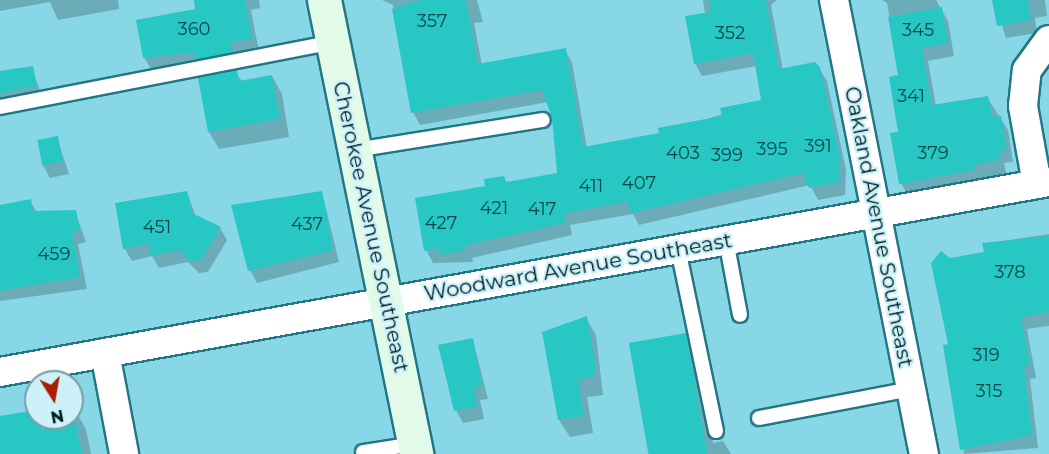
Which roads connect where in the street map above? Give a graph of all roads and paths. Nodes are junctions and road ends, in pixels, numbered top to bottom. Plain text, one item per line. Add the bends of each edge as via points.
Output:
1 (324, 0) edge
2 (834, 0) edge
3 (1049, 40) edge
4 (333, 42) junction
5 (0, 107) edge
6 (543, 120) dead end
7 (356, 150) junction
8 (1043, 183) edge
9 (876, 213) junction
10 (726, 240) junction
11 (678, 249) junction
12 (387, 302) junction
13 (740, 315) dead end
14 (105, 353) junction
15 (0, 372) edge
16 (911, 389) junction
17 (759, 418) dead end
18 (716, 431) dead end
19 (415, 449) edge
20 (363, 452) dead end
21 (124, 454) edge
22 (924, 454) edge

1 - 4 street, Cherokee Avenue Southeast
2 - 9 street, Oakland Avenue Southeast
3 - 8 street via 1027,70 1023,106
4 - 5 lane
4 - 7 street, Cherokee Avenue Southeast
6 - 7 lane
7 - 12 street, Cherokee Avenue Southeast
8 - 9 street, Woodward Avenue Southeast
9 - 10 street, Woodward Avenue Southeast
9 - 16 street, Oakland Avenue Southeast
10 - 11 street, Woodward Avenue Southeast
10 - 13 lane
11 - 12 street, Woodward Avenue Southeast
11 - 18 lane
12 - 14 street, Woodward Avenue Southeast
12 - 19 street, Cherokee Avenue Southeast
14 - 15 street, Woodward Avenue Southeast
14 - 21 street
16 - 17 lane
16 - 22 street, Oakland Avenue Southeast
19 - 20 lane

